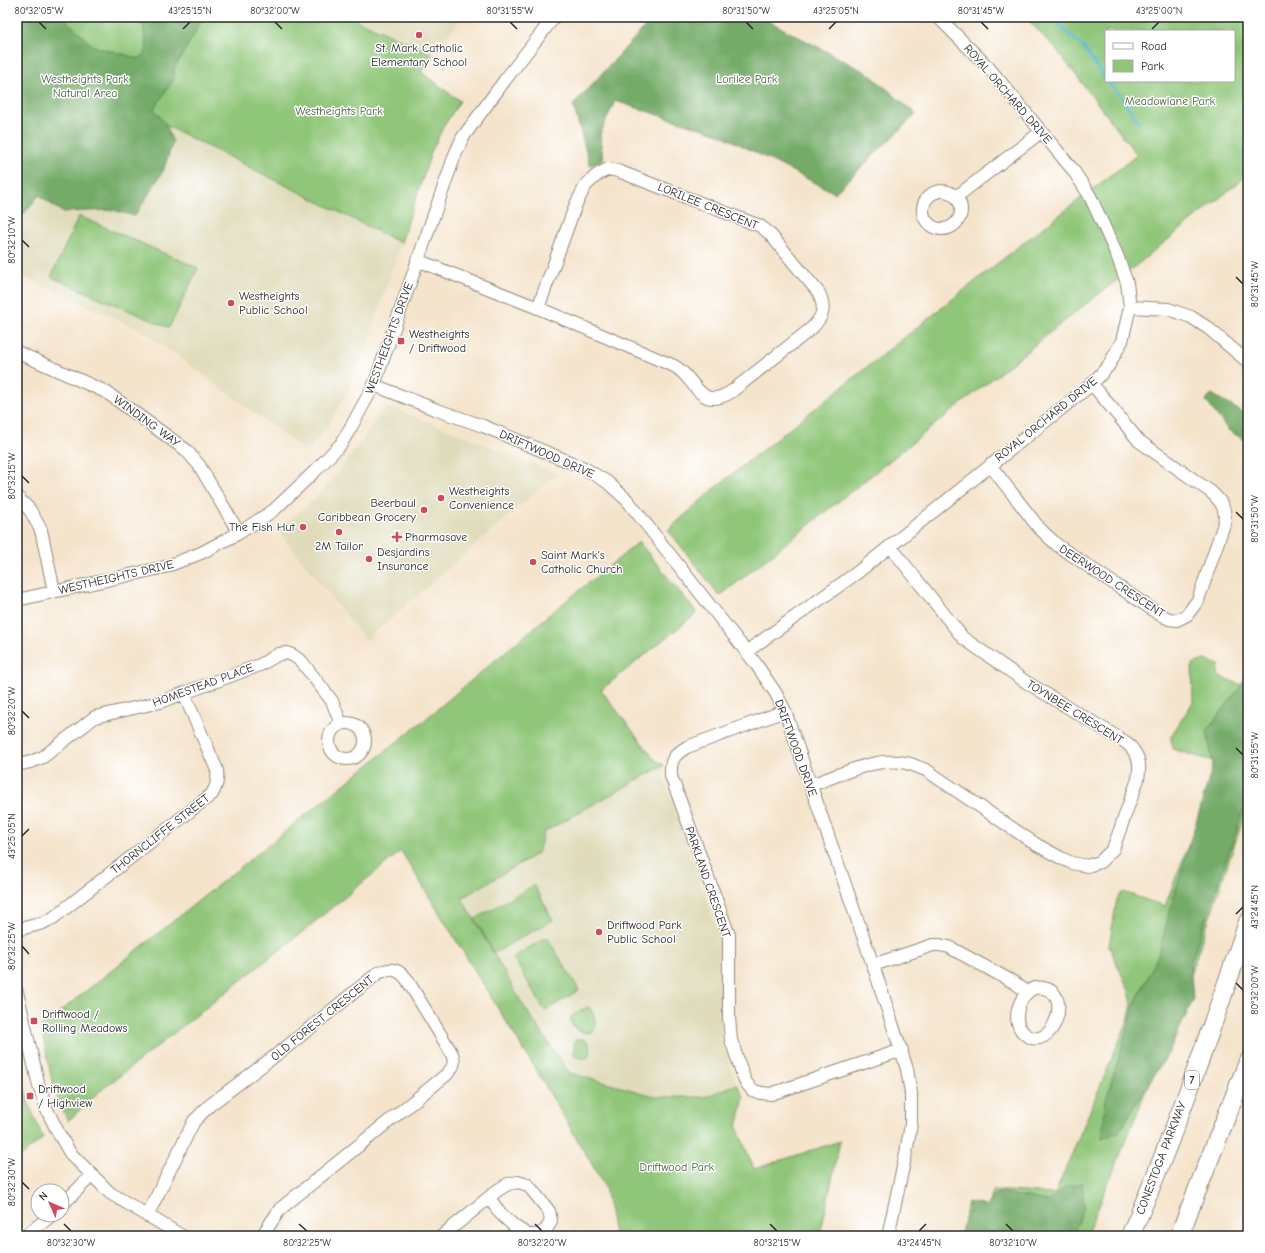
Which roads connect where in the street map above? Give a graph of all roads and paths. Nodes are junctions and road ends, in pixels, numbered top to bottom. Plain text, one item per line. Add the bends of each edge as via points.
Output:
1 (554, 17) edge
2 (938, 17) edge
3 (1041, 132) junction
4 (956, 197) dead end
5 (417, 260) junction
6 (1130, 306) junction
7 (538, 308) junction
8 (17, 352) edge
9 (1248, 362) edge
10 (374, 384) junction
11 (1092, 384) junction
12 (990, 465) junction
13 (17, 497) edge
14 (239, 533) junction
15 (890, 546) junction
16 (54, 591) junction
17 (17, 600) edge
18 (746, 652) junction
19 (184, 694) junction
20 (785, 711) junction
21 (341, 724) dead end
22 (17, 765) edge
23 (811, 785) junction
24 (1248, 922) edge
25 (17, 930) edge
26 (873, 965) junction
27 (17, 992) edge
28 (1027, 992) dead end
29 (902, 1050) junction
30 (1248, 1062) edge
31 (92, 1176) junction
32 (70, 1197) edge
33 (489, 1198) junction
34 (147, 1216) junction
35 (42, 1223) edge
36 (25, 1236) edge
37 (182, 1236) edge
38 (262, 1236) edge
39 (442, 1236) edge
40 (888, 1236) edge
41 (1130, 1236) edge
42 (1179, 1236) edge

1 - 5 street, WESTHEIGHTS DRIVE via 463,138
2 - 3 street, ROYAL ORCHARD DRIVE via 989,68
3 - 4 street
3 - 6 street, ROYAL ORCHARD DRIVE via 1090,196 1117,254 1127,283
5 - 7 street, LORILEE CRESCENT
5 - 10 street, WESTHEIGHTS DRIVE
6 - 9 street via 1168,309 1191,317
6 - 11 street, ROYAL ORCHARD DRIVE via 1122,341 1109,365
7 - 7 street, LORILEE CRESCENT via 680,369 700,393 711,398 719,398 731,392 812,328 819,320 823,308 819,293 769,233 760,226 608,169 586,185 576,204
8 - 14 street, WINDING WAY via 106,392 186,450 199,465
10 - 14 street, WESTHEIGHTS DRIVE via 351,428 336,449 279,505
10 - 18 street, DRIFTWOOD DRIVE via 578,465 607,482 627,500
11 - 12 street, ROYAL ORCHARD DRIVE
11 - 12 street, DEERWOOD CRESCENT via 1139,441 1211,492 1224,506 1224,524 1198,600 1187,615 1177,620 1159,614 1057,545 1039,528
12 - 15 street, ROYAL ORCHARD DRIVE
13 - 16 street via 30,510 42,530
14 - 16 street, WESTHEIGHTS DRIVE via 201,553 165,567
15 - 18 street, ROYAL ORCHARD DRIVE
15 - 23 street, TOYNBEE CRESCENT via 963,638 1026,682 1127,743 1139,762 1138,779 1113,849 1100,862 1087,866 1072,863 1037,845 926,770 906,762 872,764
16 - 17 street, WESTHEIGHTS DRIVE
18 - 20 street, DRIFTWOOD DRIVE via 775,692
19 - 21 street, HOMESTEAD PLACE via 286,653 302,662 332,701
19 - 22 street, HOMESTEAD PLACE via 95,717 44,757
19 - 25 street, THORNCLIFFE STREET via 217,770 218,779 212,794 53,918
20 - 23 street, DRIFTWOOD DRIVE
20 - 29 street, PARKLAND CRESCENT via 687,747 676,753 671,764 671,776 729,935 731,1040 745,1081 752,1090 771,1094
23 - 26 street, DRIFTWOOD DRIVE
24 - 41 highway, CONESTOGA PARKWAY / 7 via 1210,1031
26 - 28 street via 922,948 940,945 1015,983
26 - 29 street, DRIFTWOOD DRIVE
27 - 31 street via 47,1110 70,1153
29 - 40 street, DRIFTWOOD DRIVE via 911,1093 911,1124
30 - 42 highway
31 - 32 street
31 - 34 street via 110,1193
33 - 33 street via 501,1214 528,1235 537,1235 546,1230 550,1221 549,1211 528,1185 518,1182 508,1184
33 - 39 street
34 - 37 street
34 - 38 street, OLD FOREST CRESCENT via 194,1121 210,1105 378,973 387,969 396,970 406,978 451,1052 454,1059 452,1069 280,1208
35 - 36 street

